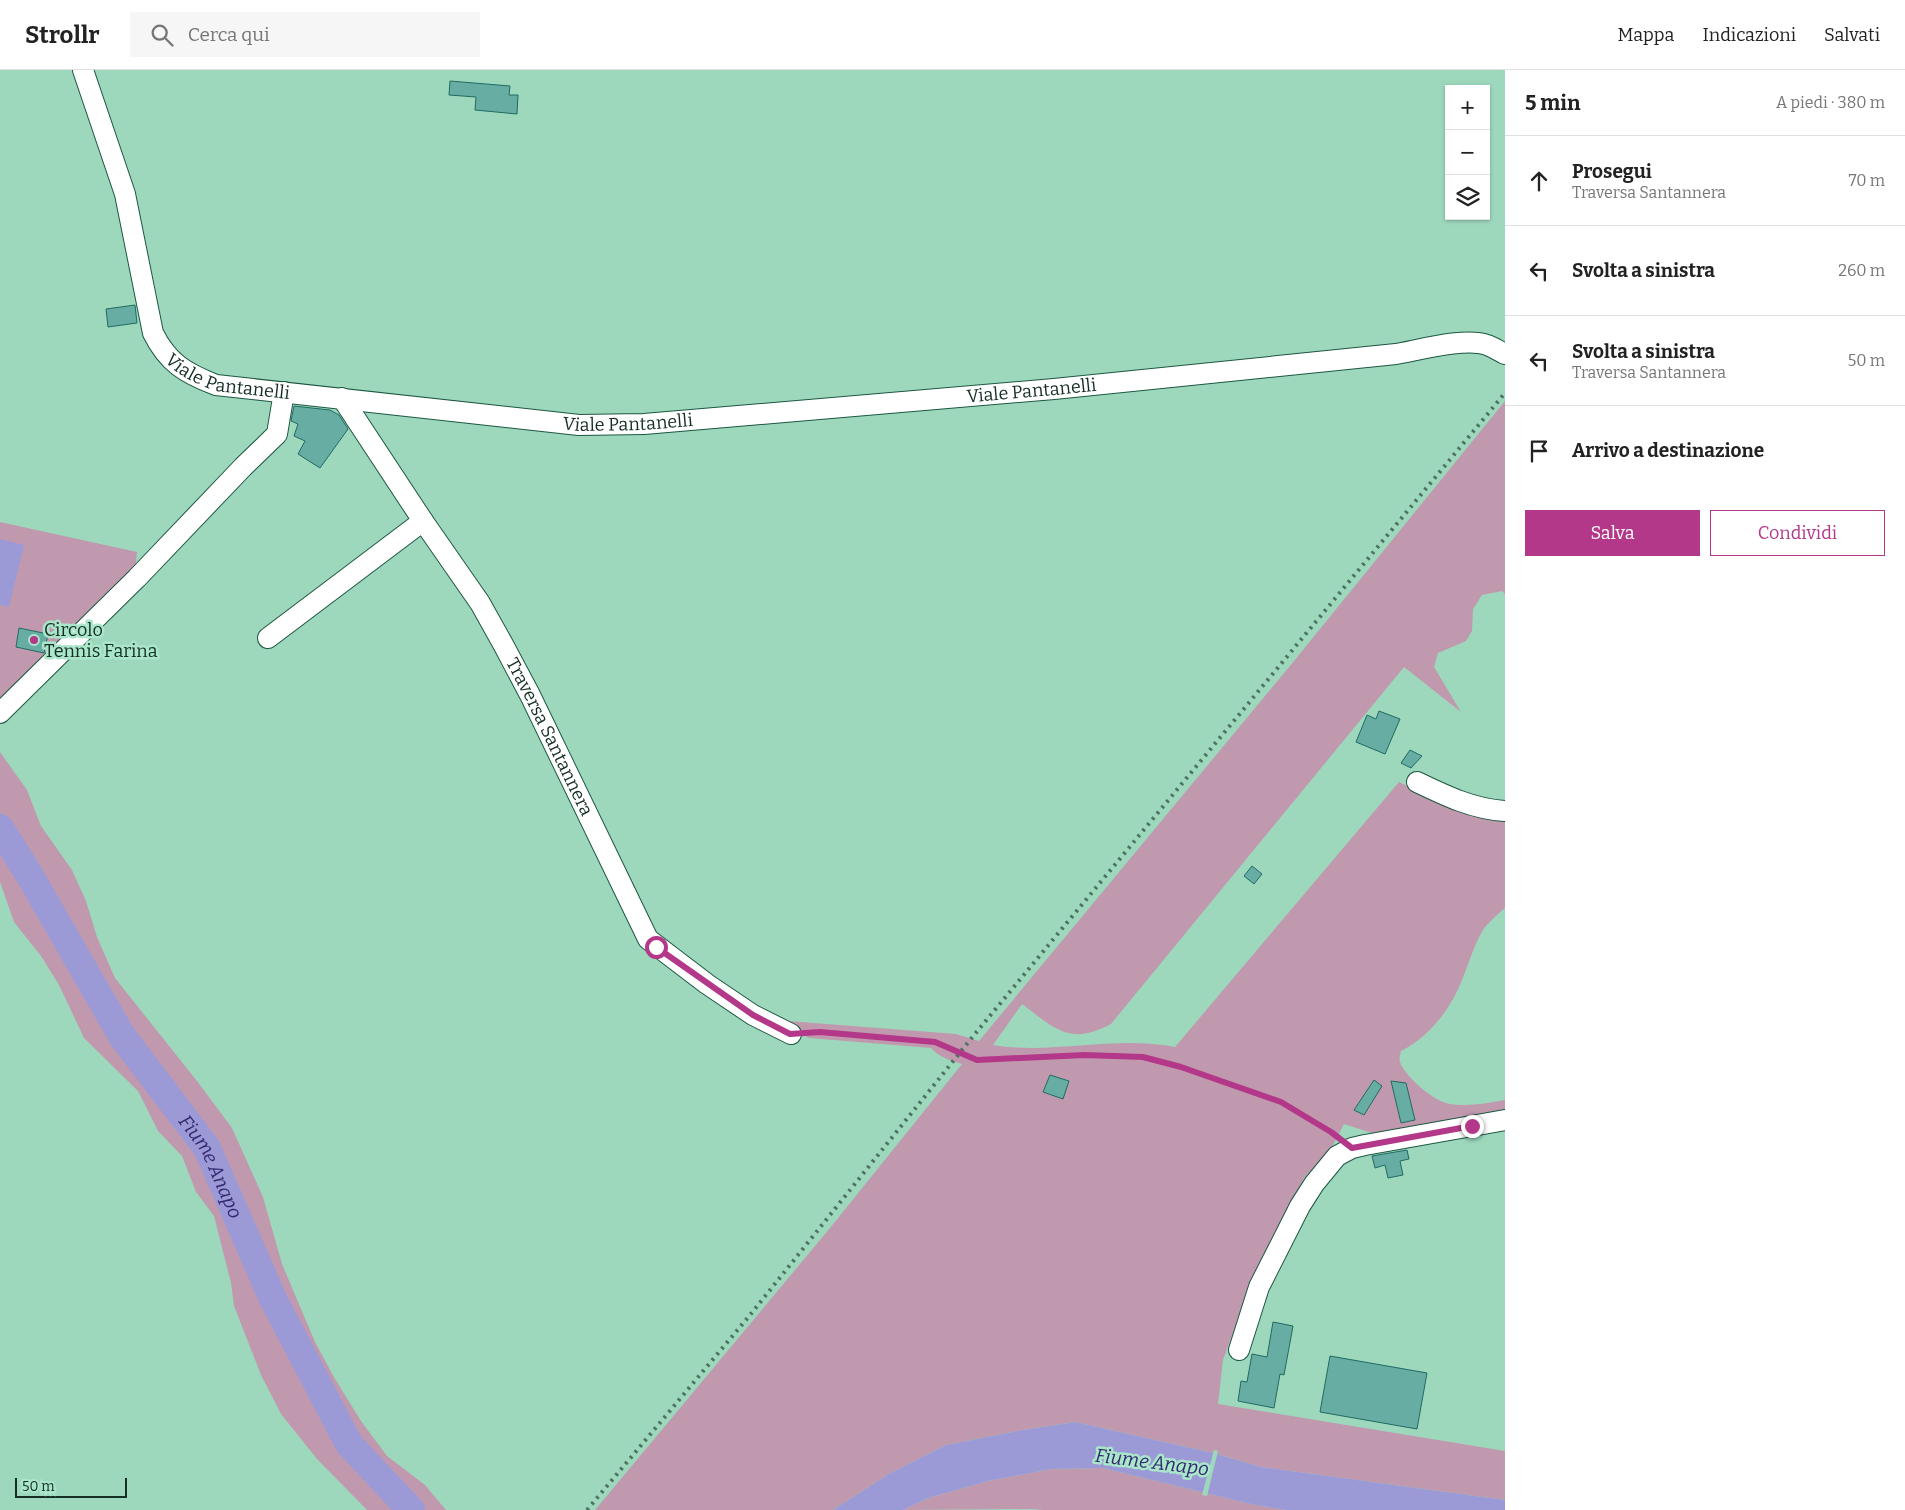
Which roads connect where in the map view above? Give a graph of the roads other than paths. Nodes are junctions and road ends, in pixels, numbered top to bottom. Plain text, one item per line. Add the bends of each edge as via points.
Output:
1 (83, 70) edge
2 (1396, 354) junction
3 (1505, 354) edge
4 (1505, 362) edge
5 (284, 392) junction
6 (342, 398) junction
7 (423, 521) junction
8 (268, 638) dead end
9 (0, 713) edge
10 (1417, 782) dead end
11 (1505, 811) edge
12 (790, 1034) road end
13 (1505, 1120) edge
14 (1239, 1350) dead end

1 - 5 street, Viale Pantanelli via 125,194 152,333 160,348 180,369 209,382
2 - 3 street via 1470,343 1486,344
2 - 4 street via 1436,357 1475,354
2 - 6 street, Viale Pantanelli via 644,424 579,425
5 - 6 street, Viale Pantanelli
5 - 9 street via 277,434
6 - 7 street, Traversa Santannera
7 - 8 street
7 - 12 street, Traversa Santannera via 480,603 530,695 648,940 753,1015
10 - 11 street via 1475,807
13 - 14 street via 1352,1148 1337,1156 1300,1206 1259,1286

